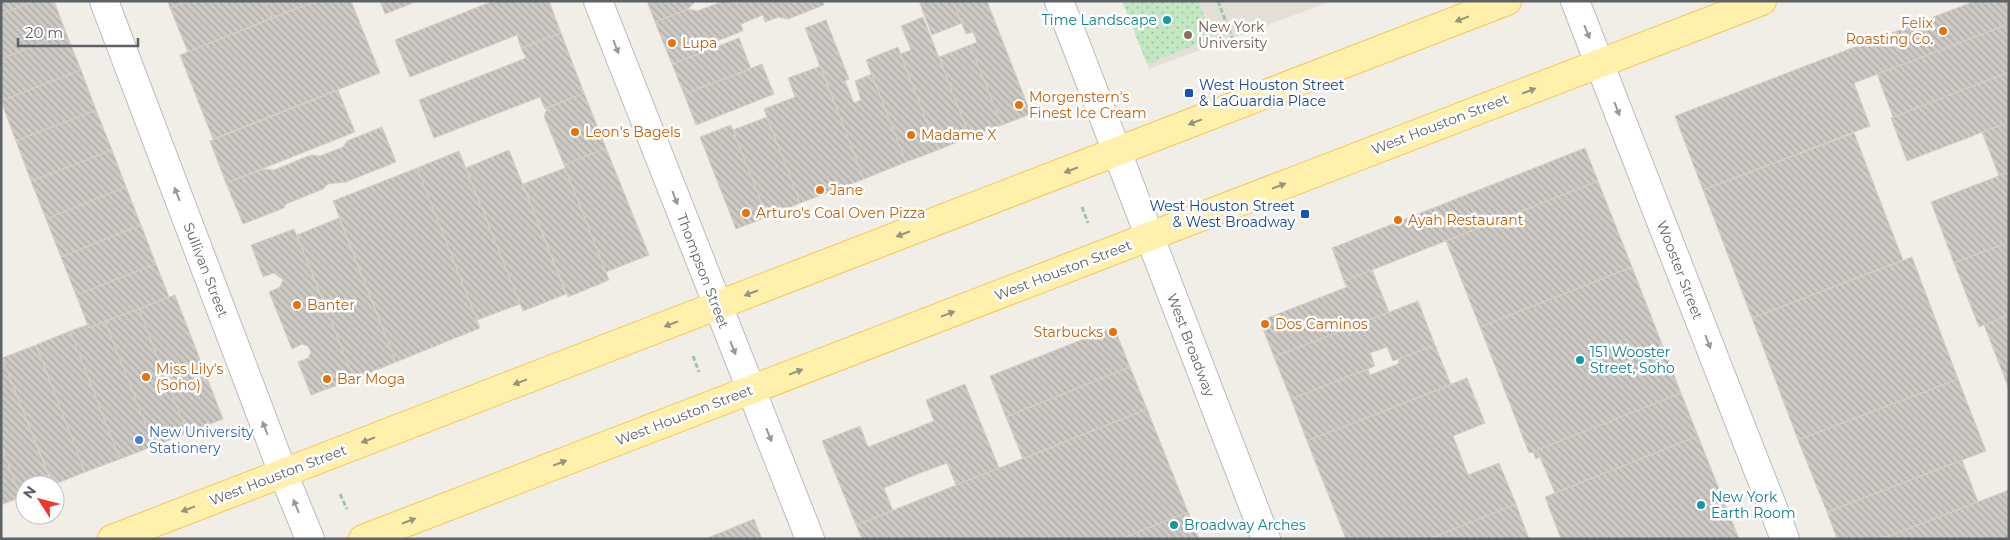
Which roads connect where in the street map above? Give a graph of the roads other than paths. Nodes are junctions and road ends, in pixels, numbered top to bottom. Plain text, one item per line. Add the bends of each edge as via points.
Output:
1 (104, 1) edge
2 (598, 1) edge
3 (1059, 1) edge
4 (1507, 1) edge
5 (1575, 1) edge
6 (1762, 1) edge
7 (1599, 64) junction
8 (1116, 152) junction
9 (1149, 236) junction
10 (717, 306) junction
11 (750, 390) junction
12 (283, 473) junction
13 (112, 539) edge
14 (310, 539) edge
15 (363, 539) edge
16 (810, 539) edge
17 (1266, 539) edge
18 (1785, 539) edge

12 -> 1 street, Sullivan Street
2 -> 10 street, Thompson Street
3 - 8 street, West Broadway
4 -> 8 main road, West Houston Street
5 -> 7 street, Wooster Street
6 - 7 main road, West Houston Street
9 -> 7 main road, West Houston Street
7 -> 18 street, Wooster Street
8 - 9 street, West Broadway
8 -> 10 main road, West Houston Street
11 -> 9 main road, West Houston Street
9 - 17 street, West Broadway
10 -> 11 street, Thompson Street
10 -> 12 main road, West Houston Street
15 -> 11 main road, West Houston Street
11 -> 16 street, Thompson Street
12 -> 13 main road, West Houston Street
14 -> 12 street, Sullivan Street

